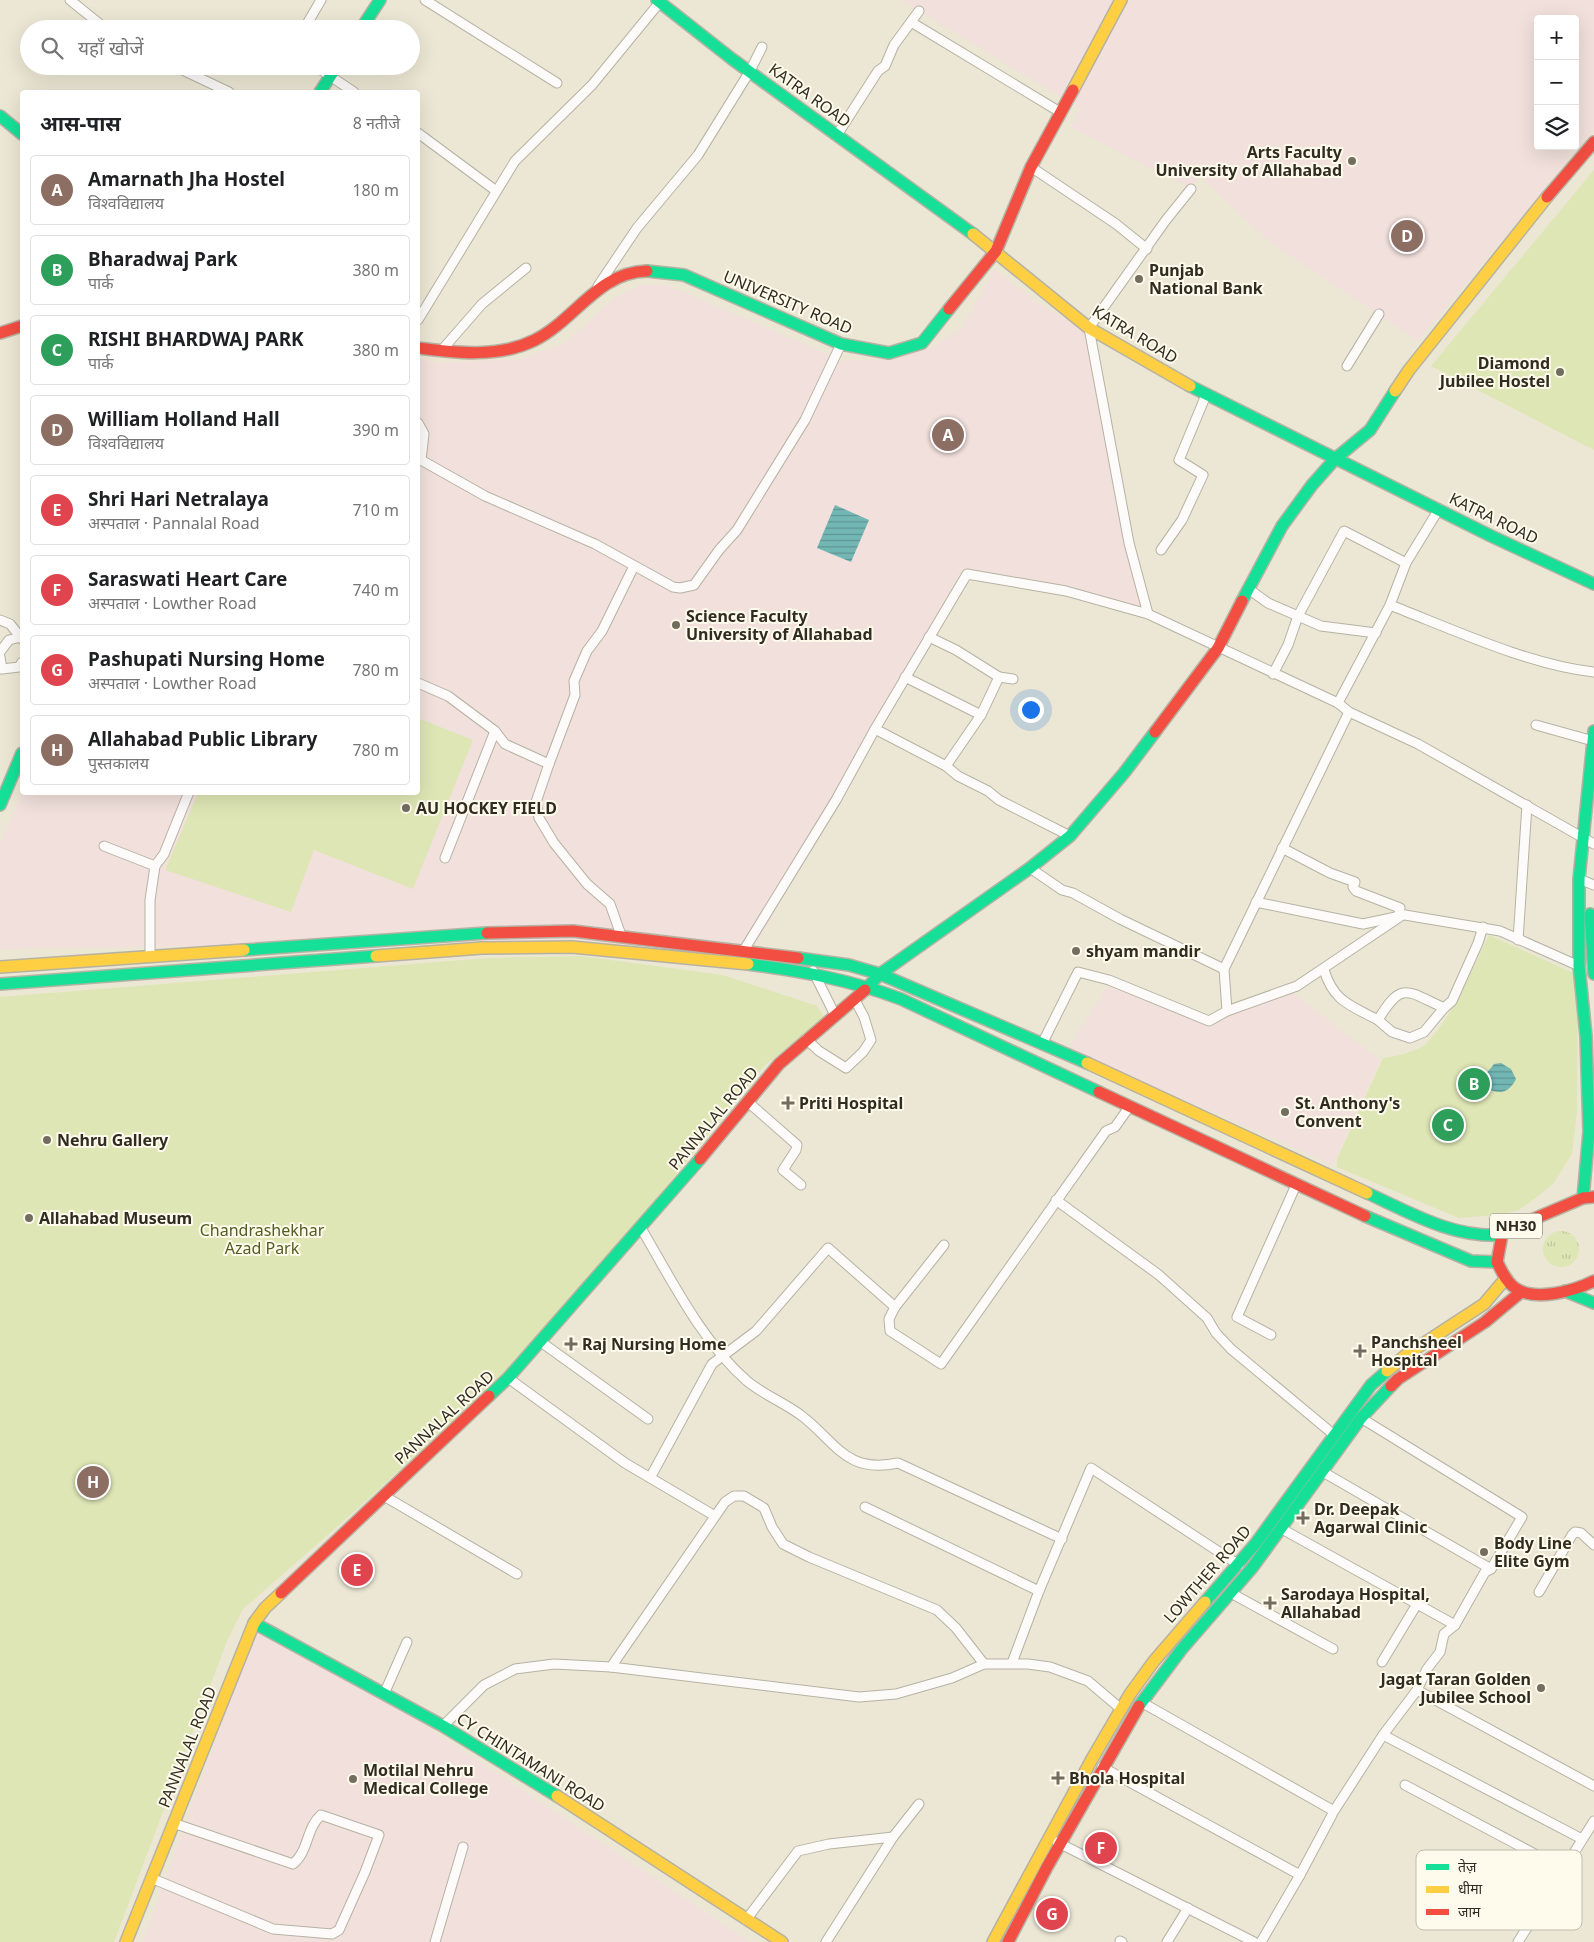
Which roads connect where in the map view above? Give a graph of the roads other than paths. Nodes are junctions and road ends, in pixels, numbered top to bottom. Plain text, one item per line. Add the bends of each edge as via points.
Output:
1 (70, 0) edge
2 (321, 0) edge
3 (380, 0) edge
4 (425, 0) edge
5 (1121, 0) edge
6 (659, 1) edge
7 (919, 11) dead end
8 (95, 20) edge
9 (309, 20) edge
10 (367, 20) edge
11 (911, 22) junction
12 (762, 47) dead end
13 (750, 71) junction
14 (193, 75) edge
15 (327, 75) edge
16 (330, 77) junction
17 (557, 83) dead end
18 (225, 90) edge
19 (321, 90) edge
20 (351, 90) edge
21 (1060, 112) junction
22 (0, 116) edge
23 (20, 132) edge
24 (420, 134) edge
25 (837, 135) junction
26 (1594, 142) edge
27 (1031, 167) junction
28 (1191, 189) dead end
29 (496, 190) junction
30 (1147, 249) junction
31 (996, 251) junction
32 (526, 268) dead end
33 (594, 293) junction
34 (1379, 314) dead end
35 (420, 317) edge
36 (20, 327) edge
37 (1089, 328) junction
38 (0, 333) edge
39 (841, 344) junction
40 (420, 348) edge
41 (441, 351) junction
42 (1347, 366) dead end
43 (1206, 395) junction
44 (420, 426) edge
45 (420, 459) edge
46 (1335, 459) junction
47 (420, 465) edge
48 (1439, 509) junction
49 (1161, 550) dead end
50 (1406, 563) junction
51 (634, 566) junction
52 (1594, 584) edge
53 (1250, 590) junction
54 (1390, 605) junction
55 (1148, 614) junction
56 (1298, 616) junction
57 (0, 620) edge
58 (1376, 633) junction
59 (20, 636) edge
60 (929, 637) junction
61 (20, 638) edge
62 (1218, 648) junction
63 (0, 652) edge
64 (0, 657) edge
65 (20, 665) edge
66 (1594, 672) edge
67 (1273, 674) junction
68 (905, 677) junction
69 (999, 677) junction
70 (1013, 679) dead end
71 (420, 684) edge
72 (1338, 704) junction
73 (1349, 712) junction
74 (981, 715) junction
75 (1536, 725) dead end
76 (875, 729) junction
77 (496, 731) junction
78 (1593, 736) edge
79 (20, 757) edge
80 (549, 764) junction
81 (946, 766) junction
82 (188, 795) edge
83 (1594, 804) edge
84 (0, 805) edge
85 (1528, 805) junction
86 (1070, 836) junction
87 (1589, 841) edge
88 (104, 846) dead end
89 (1282, 848) junction
90 (445, 858) dead end
91 (155, 866) junction
92 (1030, 868) junction
93 (1588, 882) edge
94 (1256, 902) junction
95 (1400, 915) junction
96 (1483, 928) junction
97 (621, 935) junction
98 (1518, 940) junction
99 (744, 950) junction
100 (150, 957) junction
101 (811, 959) junction
102 (1580, 966) junction
103 (0, 967) edge
104 (1224, 969) junction
105 (1324, 970) junction
106 (814, 973) junction
107 (880, 974) junction
108 (1594, 974) edge
109 (0, 984) edge
110 (867, 986) junction
111 (855, 1000) junction
112 (1444, 1008) junction
113 (1227, 1011) junction
114 (836, 1015) junction
115 (1378, 1020) junction
116 (806, 1039) junction
117 (1043, 1042) junction
118 (748, 1102) junction
119 (1130, 1106) junction
120 (801, 1185) dead end
121 (1296, 1185) junction
122 (1588, 1198) edge
123 (1056, 1200) junction
124 (641, 1228) junction
125 (1502, 1235) junction
126 (944, 1245) dead end
127 (1497, 1262) junction
128 (1506, 1278) junction
129 (1594, 1281) edge
130 (1565, 1291) junction
131 (1521, 1292) junction
132 (1594, 1303) edge
133 (895, 1307) junction
134 (1271, 1335) dead end
135 (541, 1342) junction
136 (723, 1356) junction
137 (508, 1378) junction
138 (1361, 1418) junction
139 (648, 1419) dead end
140 (1334, 1434) junction
141 (1323, 1472) junction
142 (650, 1478) junction
143 (384, 1496) junction
144 (865, 1507) dead end
145 (715, 1516) junction
146 (1282, 1529) junction
147 (1062, 1539) junction
148 (1594, 1544) edge
149 (1238, 1565) junction
150 (1491, 1569) junction
151 (517, 1574) dead end
152 (1039, 1591) junction
153 (1539, 1592) dead end
154 (1231, 1593) junction
155 (1417, 1604) junction
156 (254, 1623) junction
157 (1455, 1625) junction
158 (407, 1642) dead end
159 (1333, 1649) dead end
160 (1382, 1662) dead end
161 (1012, 1663) junction
162 (984, 1664) junction
163 (611, 1667) junction
164 (1417, 1690) junction
165 (384, 1694) junction
166 (1141, 1702) junction
167 (1122, 1709) junction
168 (443, 1726) junction
169 (1383, 1735) junction
170 (1102, 1767) junction
171 (1405, 1785) dead end
172 (1594, 1786) edge
173 (919, 1804) dead end
174 (1332, 1815) dead end
175 (1594, 1821) edge
176 (173, 1823) junction
177 (893, 1837) junction
178 (1049, 1837) junction
179 (1582, 1839) junction
180 (1060, 1844) junction
181 (463, 1847) dead end
182 (1527, 1850) edge
183 (1575, 1850) edge
184 (1300, 1875) junction
185 (151, 1878) junction
186 (1188, 1908) junction
187 (746, 1920) junction
188 (1525, 1930) edge
189 (126, 1942) edge
190 (435, 1942) edge
191 (782, 1942) edge
192 (826, 1942) edge
193 (992, 1942) edge
194 (1008, 1942) edge
195 (1167, 1942) edge
196 (1254, 1942) edge
197 (1261, 1942) edge
198 (1518, 1942) edge

1 - 8 street
2 - 9 street
3 - 10 main road
4 - 17 street
5 - 21 main road, UNIVERSITY ROAD
6 - 13 main road, KATRA ROAD
6 - 29 street via 592,85 515,162
7 - 11 street
11 - 21 street
11 - 25 street
12 - 13 street
13 - 25 main road, KATRA ROAD
13 - 33 street via 698,156 637,228
14 - 18 street
15 - 16 street
16 - 19 main road
16 - 20 street
21 - 27 main road, UNIVERSITY ROAD
22 - 23 main road
24 - 29 street
25 - 31 main road, KATRA ROAD
26 - 46 main road, PANNALAL ROAD via 1443,325 1370,430
27 - 30 street via 1116,224
27 - 31 main road, UNIVERSITY ROAD
28 - 30 street
29 - 35 street
30 - 37 street
31 - 37 main road, KATRA ROAD
31 - 39 main road, UNIVERSITY ROAD via 922,343 889,353
32 - 41 street via 482,304
33 - 39 main road, UNIVERSITY ROAD via 603,285 631,273 659,271 684,275
33 - 41 main road, UNIVERSITY ROAD via 537,339 512,350
34 - 42 street
36 - 38 main road
37 - 43 main road, KATRA ROAD
37 - 55 street via 1129,544
39 - 51 street via 805,420 737,530 719,550 700,580 680,588
40 - 41 main road, UNIVERSITY ROAD
43 - 46 main road, KATRA ROAD
43 - 49 street via 1179,460 1203,475 1182,520
44 - 45 street via 424,434
46 - 48 main road, KATRA ROAD
46 - 53 main road, PANNALAL ROAD via 1282,526
47 - 51 street via 595,544
48 - 50 street
48 - 52 main road, KATRA ROAD
50 - 54 street
50 - 56 street via 1344,531
51 - 80 street via 574,681 575,695
53 - 56 street via 1268,603
53 - 62 main road, PANNALAL ROAD
54 - 58 street
54 - 66 street via 1501,648
55 - 60 street via 1066,591 967,574
55 - 62 street
56 - 58 street via 1321,626
56 - 67 street
57 - 59 street via 10,624
58 - 72 street
60 - 68 street
60 - 69 street
61 - 63 street via 9,640
62 - 67 street
62 - 86 main road, PANNALAL ROAD via 1124,773
64 - 65 street via 2,669
67 - 72 street
68 - 74 street
68 - 76 street
69 - 70 street
69 - 74 street
71 - 77 street via 448,696
72 - 73 street
73 - 85 street via 1418,744
73 - 89 street
74 - 81 street
75 - 78 street
76 - 81 street
76 - 99 street via 836,800
77 - 80 street via 504,744
77 - 90 street
78 - 87 main road
79 - 84 main road
80 - 97 street via 536,802 539,818 554,843 588,884 610,904
81 - 86 street via 999,800
82 - 91 street via 164,854
83 - 87 main road
85 - 87 street
85 - 98 street
86 - 92 main road, PANNALAL ROAD
87 - 93 main road
88 - 91 street
89 - 94 street
89 - 95 street via 1330,873 1350,879 1355,882 1353,887 1356,891 1400,908
91 - 100 street via 150,900
92 - 104 street via 1062,890
92 - 107 main road, PANNALAL ROAD
93 - 102 main road
93 - 108 main road
94 - 95 street via 1363,924
94 - 104 street
95 - 96 street
95 - 105 street
96 - 98 street via 1500,931
96 - 112 street via 1452,1001
97 - 99 main road
97 - 100 main road via 573,931 478,933
98 - 102 street
99 - 101 main road
100 - 103 main road
101 - 106 street
101 - 107 main road
102 - 122 main road via 1586,1036
104 - 113 street
105 - 113 street via 1297,986
105 - 115 street via 1330,988 1344,1002
106 - 109 main road via 582,948 509,948
106 - 110 main road
106 - 114 street
107 - 110 main road, PANNALAL ROAD
107 - 117 main road
110 - 111 main road, PANNALAL ROAD
110 - 119 main road
111 - 114 main road, PANNALAL ROAD
111 - 116 street via 870,1040 846,1068 818,1051
112 - 115 street via 1411,992 1398,994 1391,998
112 - 115 street via 1424,1032 1410,1038 1392,1032
113 - 117 street via 1209,1020 1109,980 1078,972
114 - 116 main road, PANNALAL ROAD
116 - 118 main road, PANNALAL ROAD via 778,1064
117 - 125 main road via 1439,1226 1480,1237
118 - 120 street via 797,1145 784,1170
118 - 124 main road, PANNALAL ROAD
119 - 121 main road
119 - 123 street via 1115,1126 1106,1131
121 - 127 main road via 1454,1255 1471,1261
121 - 134 street via 1238,1316
122 - 125 main road, NH30 via 1510,1228
123 - 133 street via 941,1364 890,1331 889,1319
123 - 140 street via 1159,1275 1207,1318 1231,1349
124 - 135 main road, PANNALAL ROAD
124 - 136 street via 691,1312
125 - 127 main road, NH30
126 - 133 street
127 - 128 main road, NH30
128 - 131 main road, NH30
128 - 140 main road, LOWTHER ROAD via 1484,1304 1387,1370 1371,1385
129 - 130 main road
130 - 131 main road
130 - 132 main road
131 - 138 main road, LOWTHER ROAD via 1485,1322 1398,1379
133 - 136 street via 828,1248 756,1331
135 - 137 main road, PANNALAL ROAD
135 - 139 street
136 - 142 street via 712,1364
136 - 147 street via 747,1380 801,1415 845,1455 861,1464 873,1467 898,1464
137 - 142 street
137 - 143 main road, PANNALAL ROAD
138 - 141 main road, LOWTHER ROAD
138 - 150 street via 1522,1517
140 - 149 main road, LOWTHER ROAD
141 - 146 main road, LOWTHER ROAD
141 - 150 street
142 - 145 street
143 - 151 street
143 - 156 main road, PANNALAL ROAD via 265,1608
144 - 152 street
145 - 162 street via 725,1502 734,1496 744,1496 764,1508 783,1544 937,1610 956,1628
145 - 163 street
146 - 154 main road, LOWTHER ROAD
146 - 155 street
147 - 149 street via 1091,1468
147 - 152 street
148 - 153 street via 1575,1532
149 - 167 main road, LOWTHER ROAD via 1154,1661
150 - 157 street via 1486,1572
152 - 161 street
154 - 159 street
154 - 166 main road, LOWTHER ROAD
155 - 157 street
155 - 160 street
156 - 165 main road, CY CHINTAMANI ROAD
156 - 176 main road, PANNALAL ROAD
157 - 164 street via 1444,1634 1440,1652
158 - 165 street
161 - 162 street
161 - 167 street via 1050,1667 1088,1681
162 - 163 street via 952,1678 896,1694 859,1697
163 - 168 street via 554,1664 515,1669 484,1684
164 - 169 street
164 - 172 street
165 - 168 main road, CY CHINTAMANI ROAD
166 - 169 street via 1334,1811
166 - 170 main road, LOWTHER ROAD
167 - 178 main road, LOWTHER ROAD
168 - 187 main road, CY CHINTAMANI ROAD via 526,1776
169 - 179 street
170 - 180 main road, LOWTHER ROAD
170 - 184 street
171 - 182 street
173 - 177 street
174 - 184 street
175 - 179 street
176 - 185 main road, PANNALAL ROAD
176 - 185 street via 293,1864 301,1858 315,1820 321,1815 379,1835 339,1930 332,1934 273,1929
177 - 187 street via 798,1851
177 - 192 street
178 - 180 street
178 - 193 main road, LOWTHER ROAD
179 - 183 street
180 - 186 street
180 - 194 main road, LOWTHER ROAD
181 - 190 street
184 - 197 street
185 - 189 main road, PANNALAL ROAD
186 - 195 street
186 - 196 street
187 - 191 main road, CY CHINTAMANI ROAD
188 - 198 street

